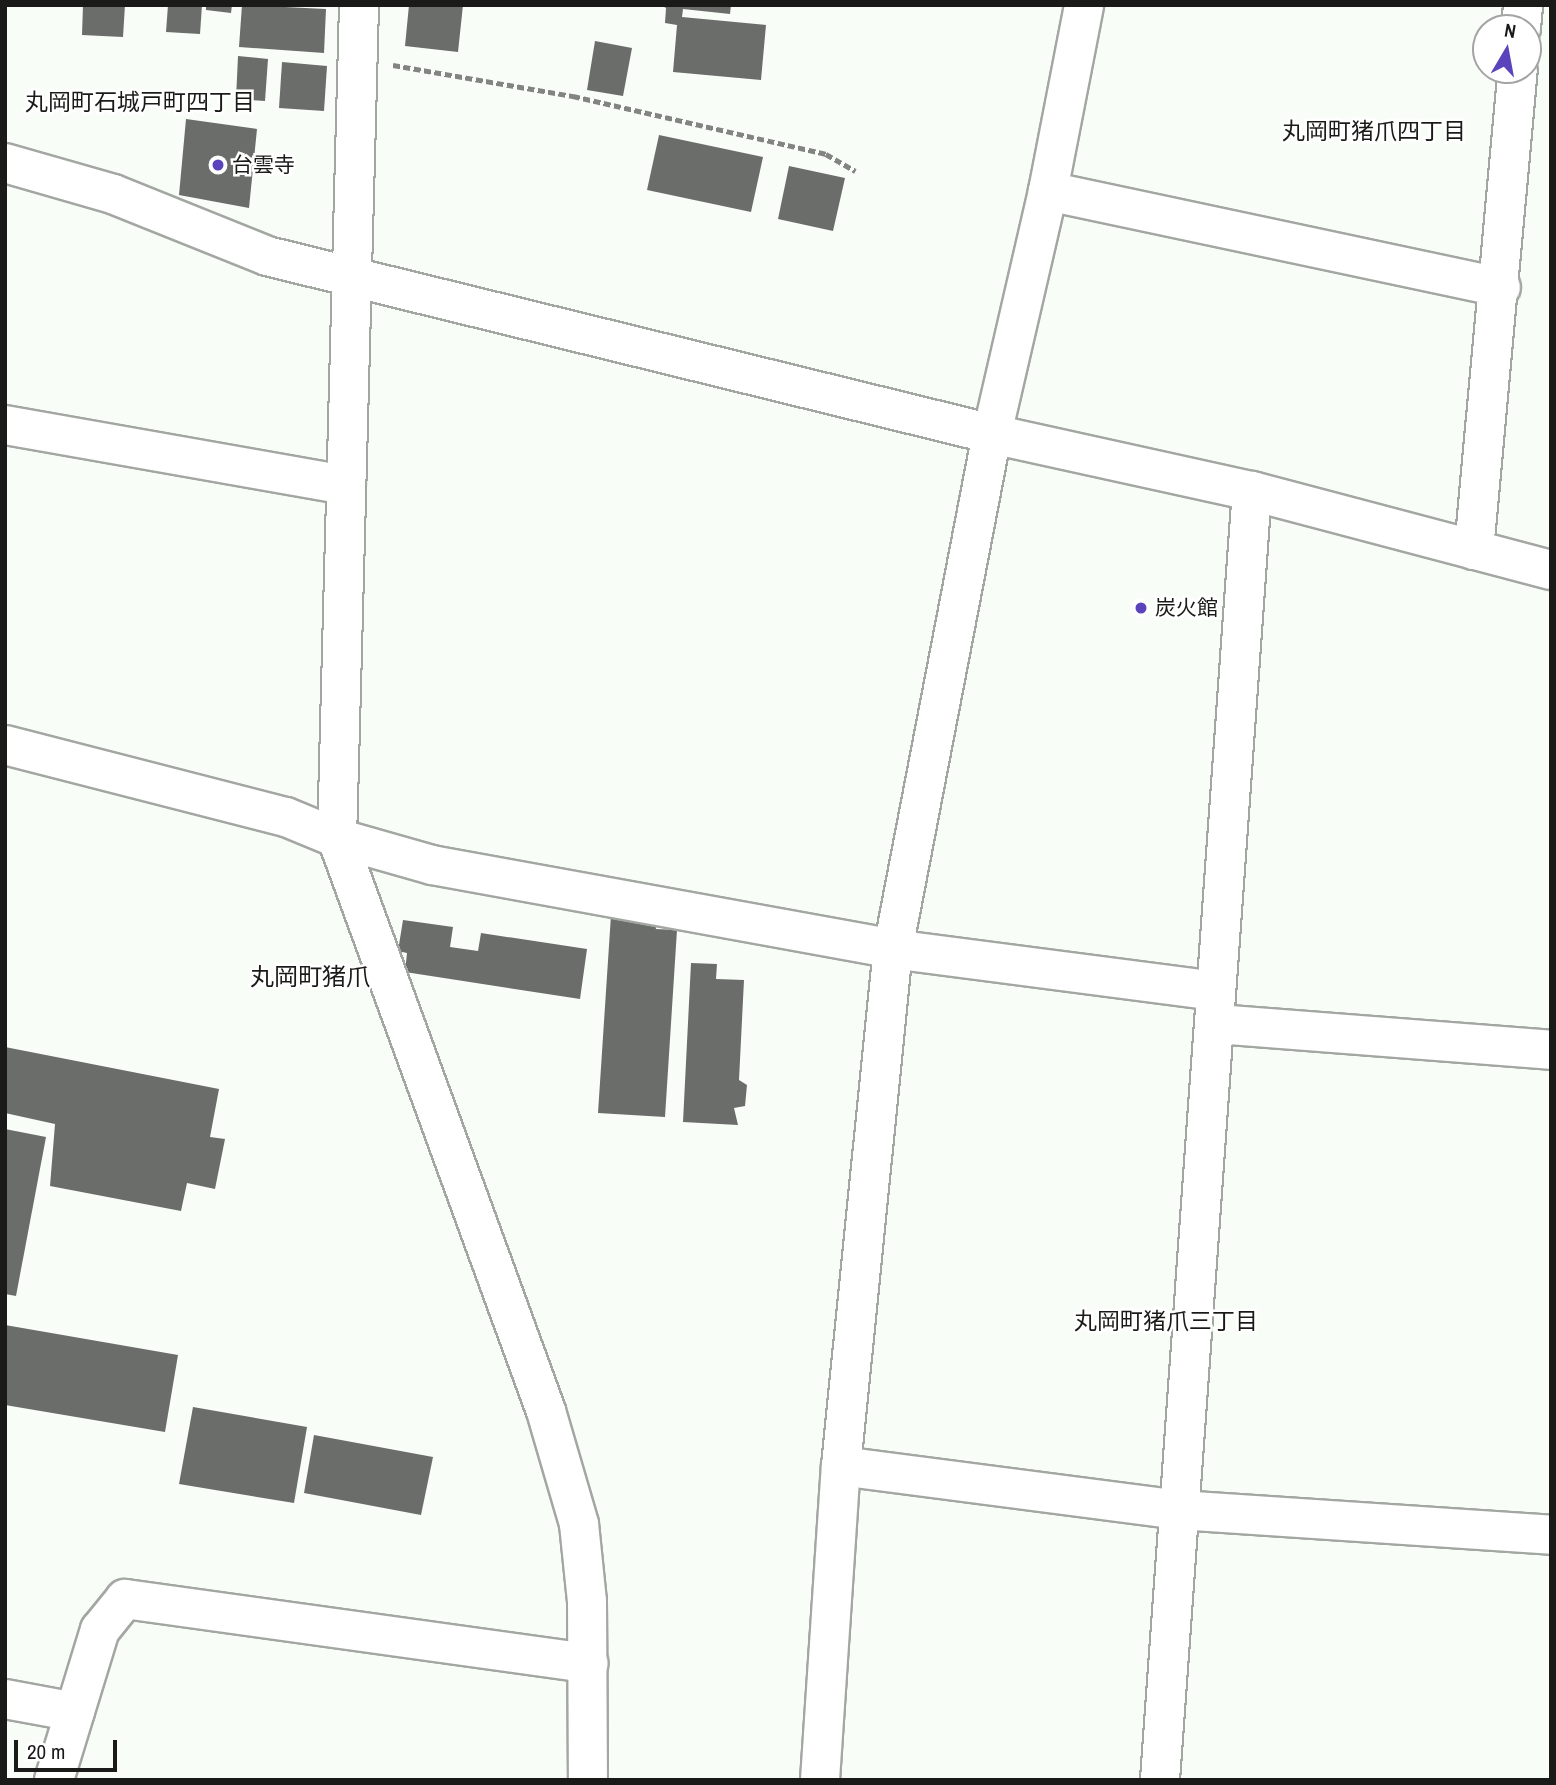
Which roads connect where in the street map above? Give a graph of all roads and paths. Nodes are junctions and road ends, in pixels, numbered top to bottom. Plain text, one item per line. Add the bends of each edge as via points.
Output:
1 (359, 5) edge
2 (1084, 5) edge
3 (358, 59) junction
4 (1517, 84) edge
5 (5, 163) edge
6 (856, 171) dead end
7 (1048, 191) junction
8 (350, 276) junction
9 (1501, 287) junction
10 (5, 425) edge
11 (992, 434) junction
12 (346, 485) junction
13 (1252, 491) junction
14 (1474, 550) junction
15 (1551, 570) edge
16 (5, 745) edge
17 (337, 838) junction
18 (893, 949) junction
19 (1216, 1008) junction
20 (1551, 1050) edge
21 (841, 1466) junction
22 (1179, 1510) junction
23 (1551, 1535) edge
24 (589, 1663) junction
25 (5, 1699) edge
26 (75, 1712) junction
27 (54, 1780) edge
28 (588, 1780) edge
29 (820, 1780) edge
30 (1160, 1780) edge

1 - 3 street
2 - 7 street
3 - 6 path via 573,96 826,154
3 - 8 street
4 - 9 street
5 - 8 street via 113,194 267,256
7 - 9 street
7 - 11 street
8 - 11 street
8 - 12 street
9 - 14 street
10 - 12 street
11 - 13 street
11 - 18 street
12 - 17 street
13 - 14 street
13 - 19 street
14 - 15 street
16 - 17 street via 286,817
17 - 18 street via 432,864
17 - 24 street via 546,1411 579,1524
18 - 19 street
18 - 21 street
19 - 20 street
19 - 22 street
21 - 22 street
21 - 29 street
22 - 23 street
22 - 30 street
24 - 26 street via 125,1598 100,1630
24 - 28 street
25 - 26 street
26 - 27 street

